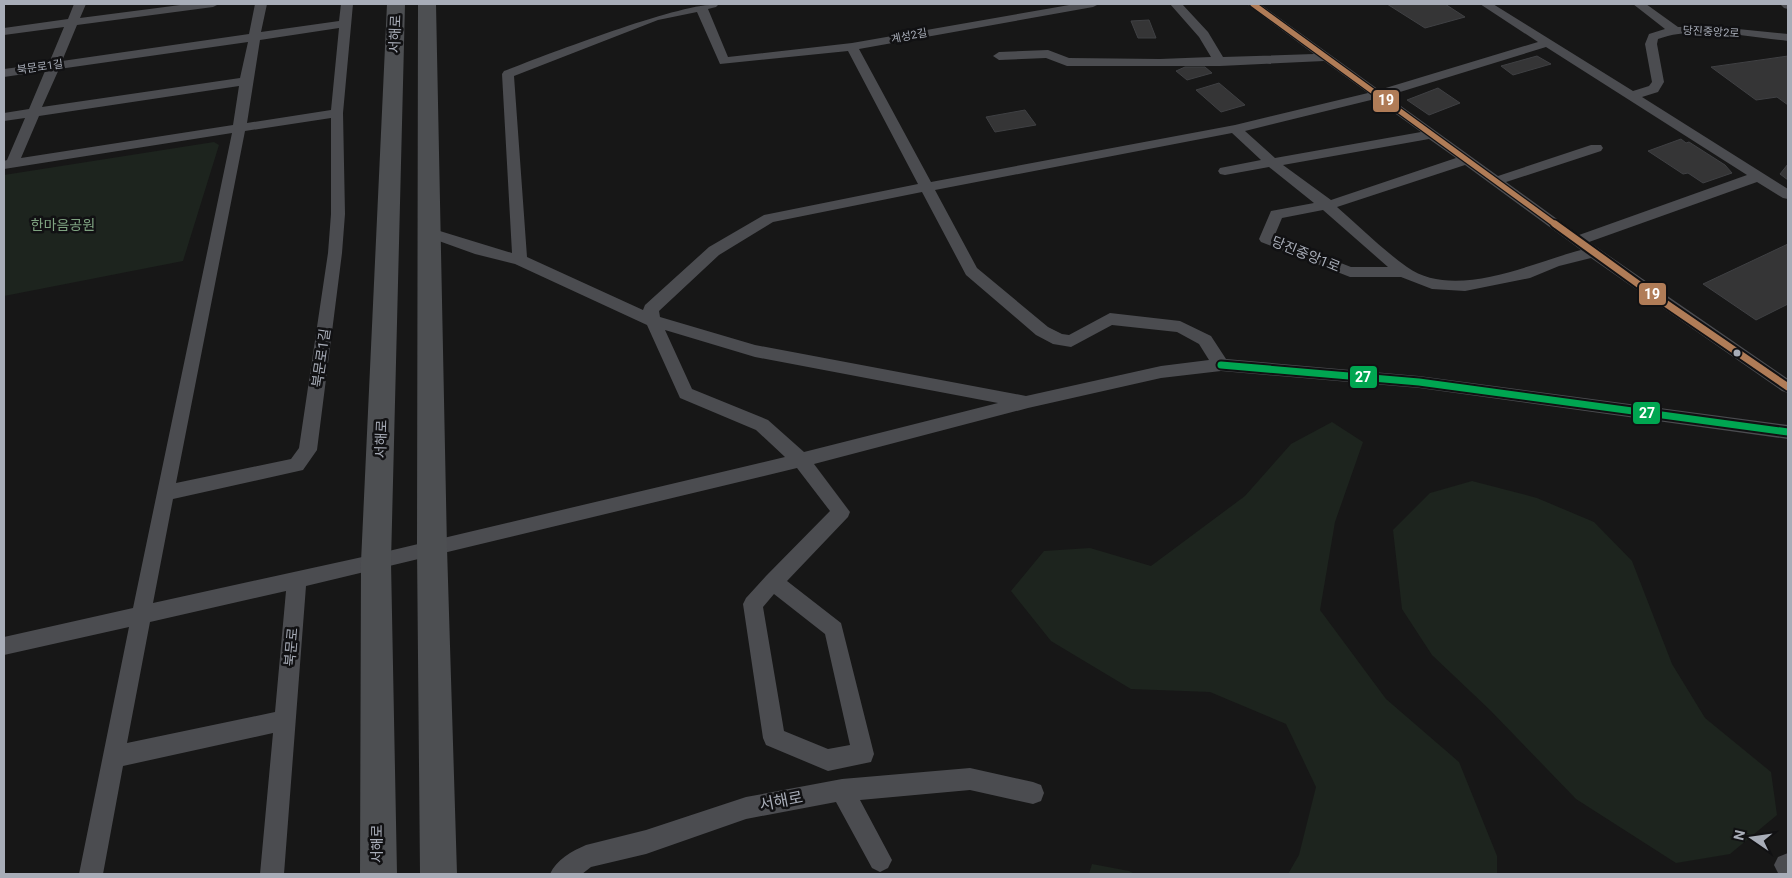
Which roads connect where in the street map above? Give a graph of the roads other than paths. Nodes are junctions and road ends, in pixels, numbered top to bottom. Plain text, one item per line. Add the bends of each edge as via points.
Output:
1 (80, 4) edge
2 (213, 4) edge
3 (261, 4) edge
4 (347, 4) edge
5 (396, 4) edge
6 (427, 4) edge
7 (1093, 4) edge
8 (1176, 4) edge
9 (1253, 4) edge
10 (1486, 4) edge
11 (1639, 4) edge
12 (705, 6) edge
13 (72, 22) junction
14 (345, 24) junction
15 (1674, 30) junction
16 (4, 31) edge
17 (1788, 37) edge
18 (254, 38) junction
19 (1547, 43) junction
20 (852, 47) junction
21 (999, 56) dead end
22 (1327, 57) junction
23 (1220, 62) junction
24 (54, 65) junction
25 (4, 72) edge
26 (246, 81) junction
27 (1379, 94) junction
28 (1631, 96) junction
29 (34, 113) junction
30 (337, 113) junction
31 (4, 117) edge
32 (239, 129) junction
33 (1235, 130) junction
34 (1433, 134) junction
35 (1596, 148) dead end
36 (1468, 159) junction
37 (1271, 162) junction
38 (8, 165) edge
39 (1224, 171) dead end
40 (1759, 176) junction
41 (1496, 181) junction
42 (926, 186) junction
43 (1788, 195) edge
44 (1326, 205) junction
45 (430, 233) junction
46 (1579, 240) junction
47 (1593, 252) junction
48 (520, 260) junction
49 (1403, 272) junction
50 (653, 321) junction
51 (1221, 365) junction
52 (1788, 387) edge
53 (1028, 402) junction
54 (1788, 432) edge
55 (801, 460) junction
56 (165, 492) junction
57 (432, 548) junction
58 (376, 562) junction
59 (296, 580) junction
60 (773, 582) junction
61 (141, 615) junction
62 (4, 646) edge
63 (285, 720) junction
64 (114, 757) junction
65 (842, 790) junction
66 (1033, 793) dead end
67 (880, 860) dead end
68 (91, 874) edge
69 (272, 874) edge
70 (378, 874) edge
71 (439, 874) edge
72 (562, 874) edge

1 - 13 street
2 - 13 street
3 - 18 street
4 - 14 street, 북문로1길
5 - 58 main road, 서해로
6 - 45 main road
7 - 20 street, 계성2길
8 - 23 street via 1204,35
9 - 22 street
10 - 19 street
11 - 15 street
12 - 20 street, 계성2길 via 724,61
12 - 48 street via 655,17 508,74
13 - 16 street
13 - 24 street
14 - 18 street, 북문로1길
14 - 30 street, 북문로1길
15 - 17 street, 당진중앙2로
15 - 28 street, 당진중앙2로 via 1653,37 1651,44 1658,82 1654,89
18 - 24 street, 북문로1길
18 - 26 street
19 - 27 street
19 - 28 street
20 - 42 street
21 - 23 street via 1048,54 1067,62
22 - 23 street
22 - 27 street
24 - 25 street, 북문로1길
24 - 29 street
26 - 29 street
26 - 32 street
27 - 33 street
27 - 34 street
28 - 40 street
29 - 31 street
29 - 38 street
30 - 32 street
30 - 56 street, 북문로1길 via 336,243 308,450 297,465
32 - 38 street
32 - 56 street
33 - 37 street
33 - 42 street
34 - 36 street
34 - 37 street
35 - 41 street
36 - 41 street
36 - 44 street, 당진중앙1로
37 - 39 street
37 - 44 street
40 - 43 street
40 - 46 street
41 - 46 street
42 - 50 street via 769,218 714,251 651,309
42 - 51 street via 971,271 1042,331 1059,340 1071,341 1110,318 1180,327 1206,340
44 - 49 street
44 - 49 street, 당진중앙1로 via 1276,214 1266,239 1350,272
45 - 48 street
45 - 57 main road
46 - 47 street
47 - 49 street, 당진중앙1로 via 1554,262 1530,273 1465,286 1432,284
47 - 52 street
48 - 50 street
50 - 53 street via 755,351
50 - 55 street via 686,394 762,425
51 - 53 street via 1162,372
51 - 54 street via 1419,382
53 - 55 street
55 - 57 street
55 - 60 street via 841,512
56 - 61 street
57 - 58 street
57 - 71 main road
58 - 59 street
58 - 70 main road, 서해로
59 - 61 street
59 - 63 street, 북문로
60 - 60 street via 834,629 863,754 828,760 774,738 753,604
61 - 62 street
61 - 64 street
63 - 64 street
63 - 69 street, 북문로
64 - 68 street
65 - 66 street, 서해로 via 970,779
65 - 67 street
65 - 72 street, 서해로 via 746,808 646,842 586,858

